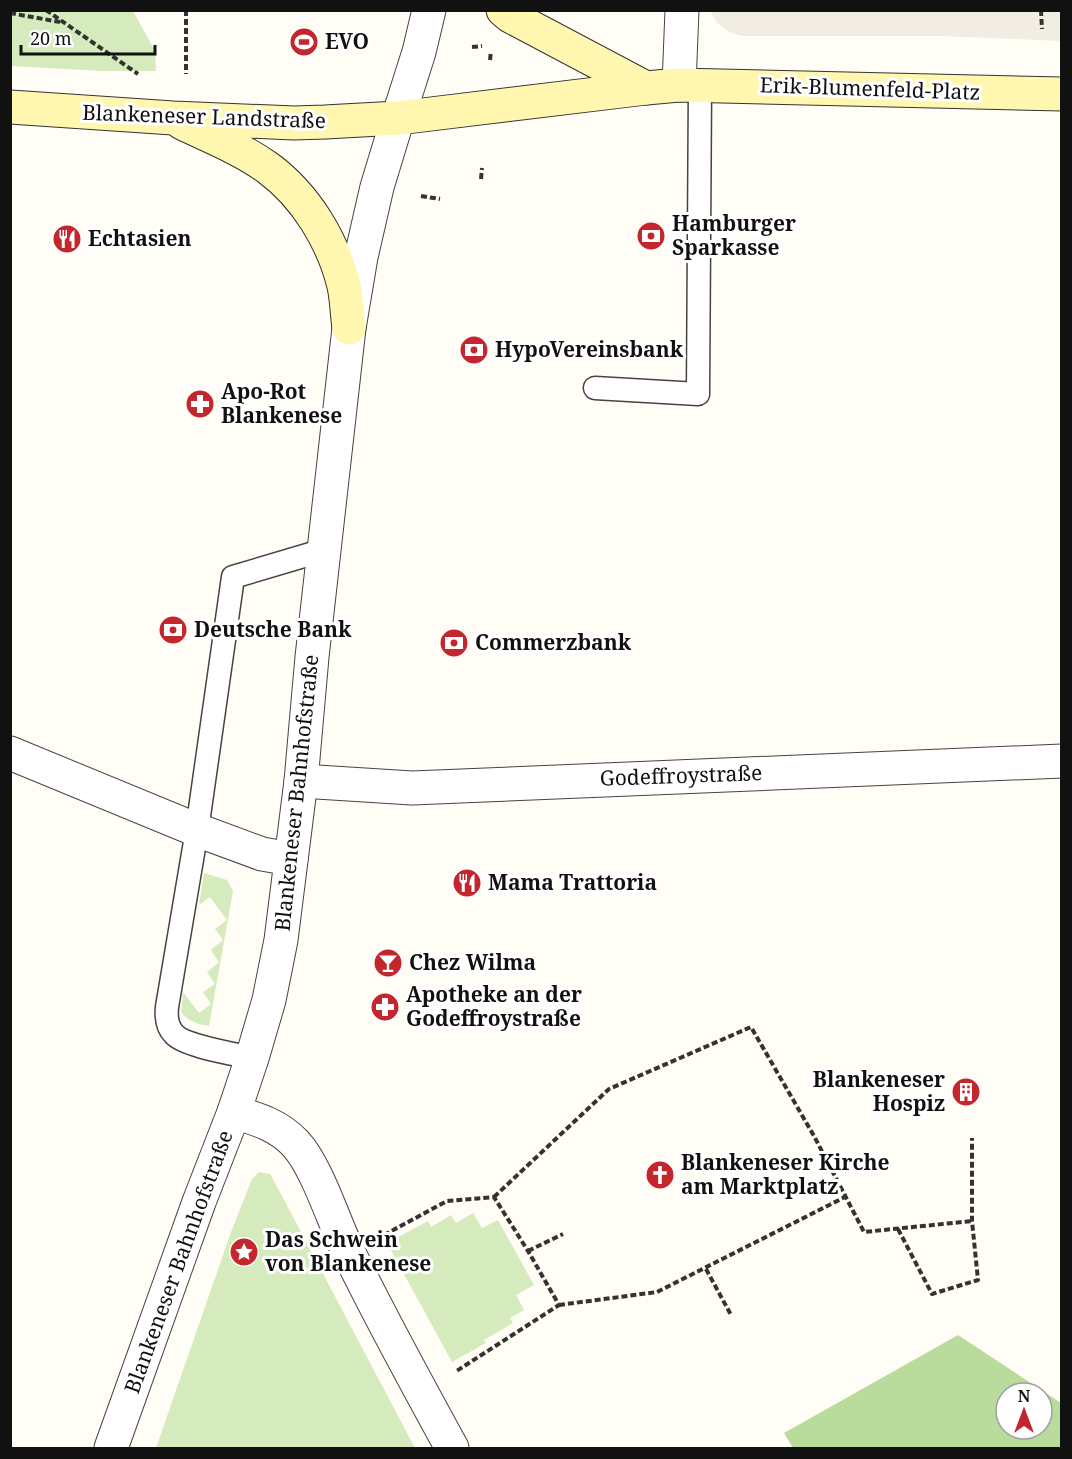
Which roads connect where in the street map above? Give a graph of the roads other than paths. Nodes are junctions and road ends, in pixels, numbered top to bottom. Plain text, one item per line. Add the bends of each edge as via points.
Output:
1 (429, 10) edge
2 (503, 10) edge
3 (682, 10) edge
4 (689, 85) junction
5 (646, 88) junction
6 (1062, 94) edge
7 (10, 108) edge
8 (173, 118) junction
9 (398, 118) junction
10 (349, 328) junction
11 (595, 388) dead end
12 (324, 550) junction
13 (10, 753) edge
14 (1062, 761) edge
15 (301, 781) junction
16 (197, 830) junction
17 (291, 859) junction
18 (252, 1058) junction
19 (234, 1112) junction
20 (449, 1446) edge
21 (111, 1449) edge

1 - 9 street, Blankeneser Bahnhofstraße
2 - 5 main road
3 - 4 street
4 - 5 main road, Erik-Blumenfeld-Platz
4 - 6 main road, Erik-Blumenfeld-Platz
4 - 11 lane via 698,394
5 - 9 main road, Erik-Blumenfeld-Platz
7 - 8 main road, Blankeneser Landstraße
8 - 9 main road, Blankeneser Landstraße via 294,123
8 - 10 main road via 268,168 297,195 335,257
9 - 10 street, Blankeneser Bahnhofstraße via 363,247
10 - 12 street, Blankeneser Bahnhofstraße
12 - 15 street, Blankeneser Bahnhofstraße
12 - 16 lane via 233,577
13 - 16 street
14 - 15 street, Godeffroystraße via 412,788
15 - 17 street, Blankeneser Bahnhofstraße
16 - 17 street via 262,854
16 - 18 lane via 166,1017 175,1036 185,1042
17 - 18 street, Blankeneser Bahnhofstraße via 281,940
18 - 19 street, Blankeneser Bahnhofstraße
19 - 20 street via 282,1131 307,1160 349,1253
19 - 21 street, Blankeneser Bahnhofstraße

